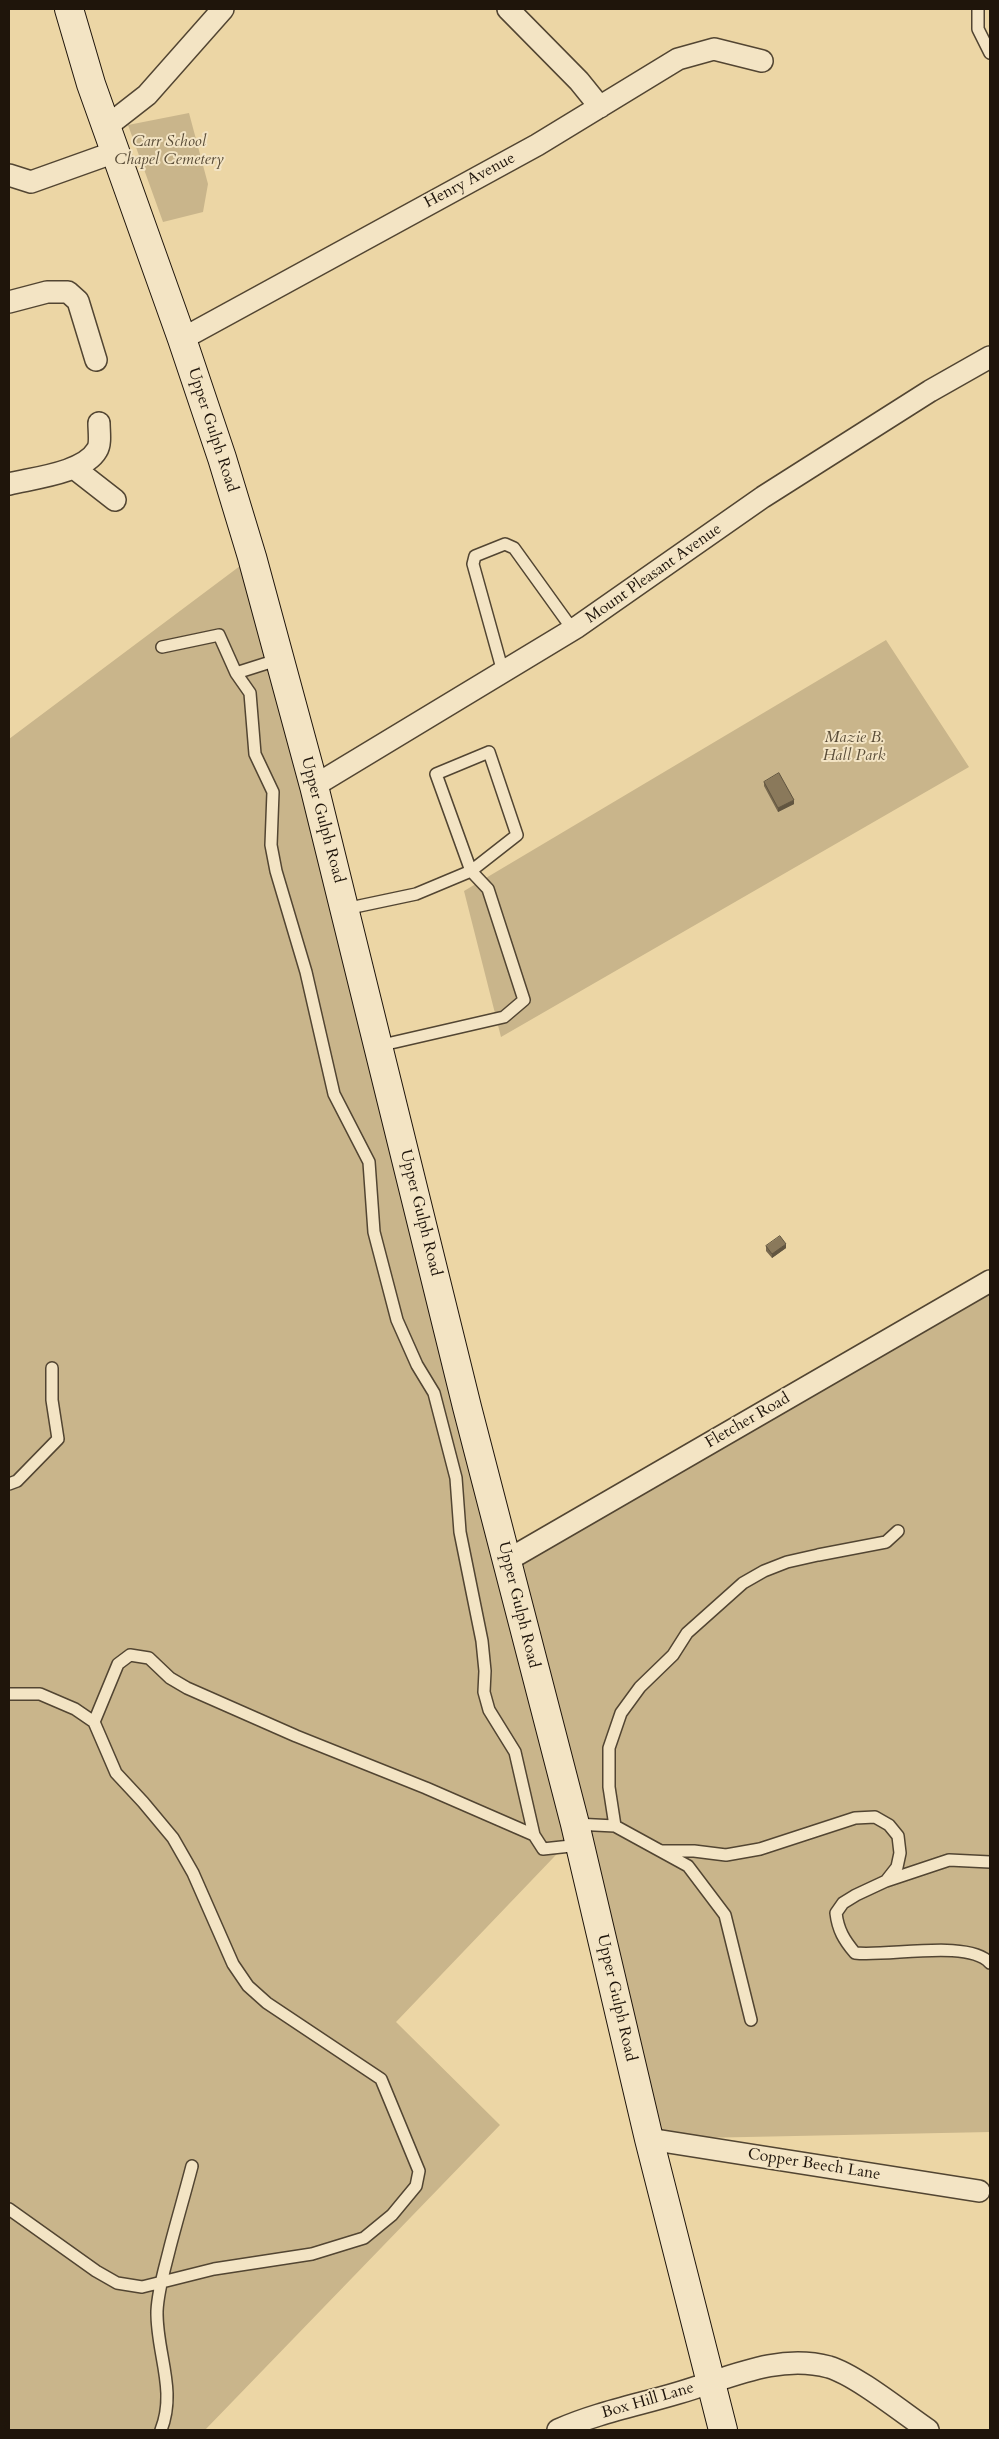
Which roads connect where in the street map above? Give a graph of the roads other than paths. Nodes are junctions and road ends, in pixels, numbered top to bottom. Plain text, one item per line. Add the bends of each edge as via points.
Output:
1 (69, 9) edge
2 (223, 9) edge
3 (508, 9) edge
4 (978, 9) edge
5 (990, 53) edge
6 (762, 61) dead end
7 (600, 107) junction
8 (106, 127) junction
9 (115, 152) junction
10 (9, 175) edge
11 (9, 302) edge
12 (182, 339) junction
13 (990, 357) edge
14 (96, 360) dead end
15 (99, 423) dead end
16 (74, 468) junction
17 (9, 484) edge
18 (115, 500) dead end
19 (573, 630) junction
20 (162, 647) dead end
21 (280, 659) junction
22 (502, 672) junction
23 (236, 673) junction
24 (314, 786) junction
25 (471, 871) junction
26 (345, 909) junction
27 (378, 1046) junction
28 (990, 1281) edge
29 (52, 1368) dead end
30 (9, 1484) edge
31 (898, 1531) dead end
32 (506, 1561) junction
33 (9, 1694) edge
34 (94, 1722) junction
35 (615, 1826) junction
36 (534, 1835) junction
37 (577, 1835) junction
38 (662, 1851) junction
39 (990, 1862) edge
40 (886, 1881) junction
41 (990, 1963) edge
42 (750, 2020) dead end
43 (649, 2139) junction
44 (192, 2166) dead end
45 (979, 2190) dead end
46 (9, 2209) edge
47 (161, 2283) junction
48 (711, 2383) junction
49 (161, 2430) edge
50 (558, 2430) edge
51 (723, 2430) edge
52 (928, 2430) edge

1 - 8 street, Upper Gulph Road
2 - 8 street via 147,94
3 - 7 street
4 - 5 lane via 978,29
6 - 7 street, Henry Avenue via 714,49 678,59
7 - 12 street, Henry Avenue via 537,145
8 - 9 street, Upper Gulph Road
9 - 10 street via 31,182
9 - 12 street, Upper Gulph Road
11 - 14 street via 47,292 68,292 78,301
12 - 21 street, Upper Gulph Road via 225,467
13 - 19 street, Mount Pleasant Avenue via 930,391 763,497
15 - 16 street via 98,449 88,461
16 - 17 street
16 - 18 street
19 - 22 street, Mount Pleasant Avenue
19 - 22 lane via 514,548 505,544 475,556 473,564
20 - 23 lane via 219,635
21 - 23 lane
21 - 24 street, Upper Gulph Road
22 - 24 street, Mount Pleasant Avenue
23 - 36 lane via 250,693 255,754 273,792 271,845 276,871 306,972 334,1094 369,1162 374,1232 397,1320 417,1365 434,1393 456,1478 460,1532 482,1641 484,1692 489,1710 515,1752
24 - 26 street, Upper Gulph Road
25 - 25 lane via 517,834 490,752 436,774
25 - 26 lane via 416,894
25 - 27 lane via 488,889 524,1000 504,1017
26 - 27 street, Upper Gulph Road
27 - 32 street, Upper Gulph Road
28 - 32 street, Fletcher Road
29 - 30 lane via 52,1400 58,1440 17,1481
31 - 35 lane via 886,1542 787,1562 764,1571 742,1583 687,1633 673,1655 640,1687 621,1713 609,1748 609,1787
32 - 37 street, Upper Gulph Road
33 - 34 lane via 40,1694
34 - 36 lane via 118,1664 130,1655 148,1658 170,1678 188,1688
34 - 47 lane via 116,1773 172,1838 193,1873 233,1964 248,1986 381,2079 419,2170 416,2186 392,2216 364,2238 312,2254 214,2269
35 - 37 lane
35 - 38 lane
36 - 37 lane via 543,1848
37 - 43 street, Upper Gulph Road
38 - 40 lane via 726,1855 760,1849 855,1818 875,1817 889,1825 898,1836 900,1852 897,1867
38 - 42 lane via 688,1866 725,1915
39 - 40 lane via 949,1860
40 - 41 lane via 856,1894 836,1913 844,1941 855,1953 971,1952
43 - 45 street, Copper Beech Lane
43 - 48 street, Upper Gulph Road
44 - 47 lane
46 - 47 lane via 96,2271 117,2282 142,2287
47 - 49 lane via 157,2311 168,2389 167,2415
48 - 50 street, Box Hill Lane via 580,2420
48 - 51 street, Upper Gulph Road
48 - 52 street via 745,2370 790,2362 810,2363 850,2377

